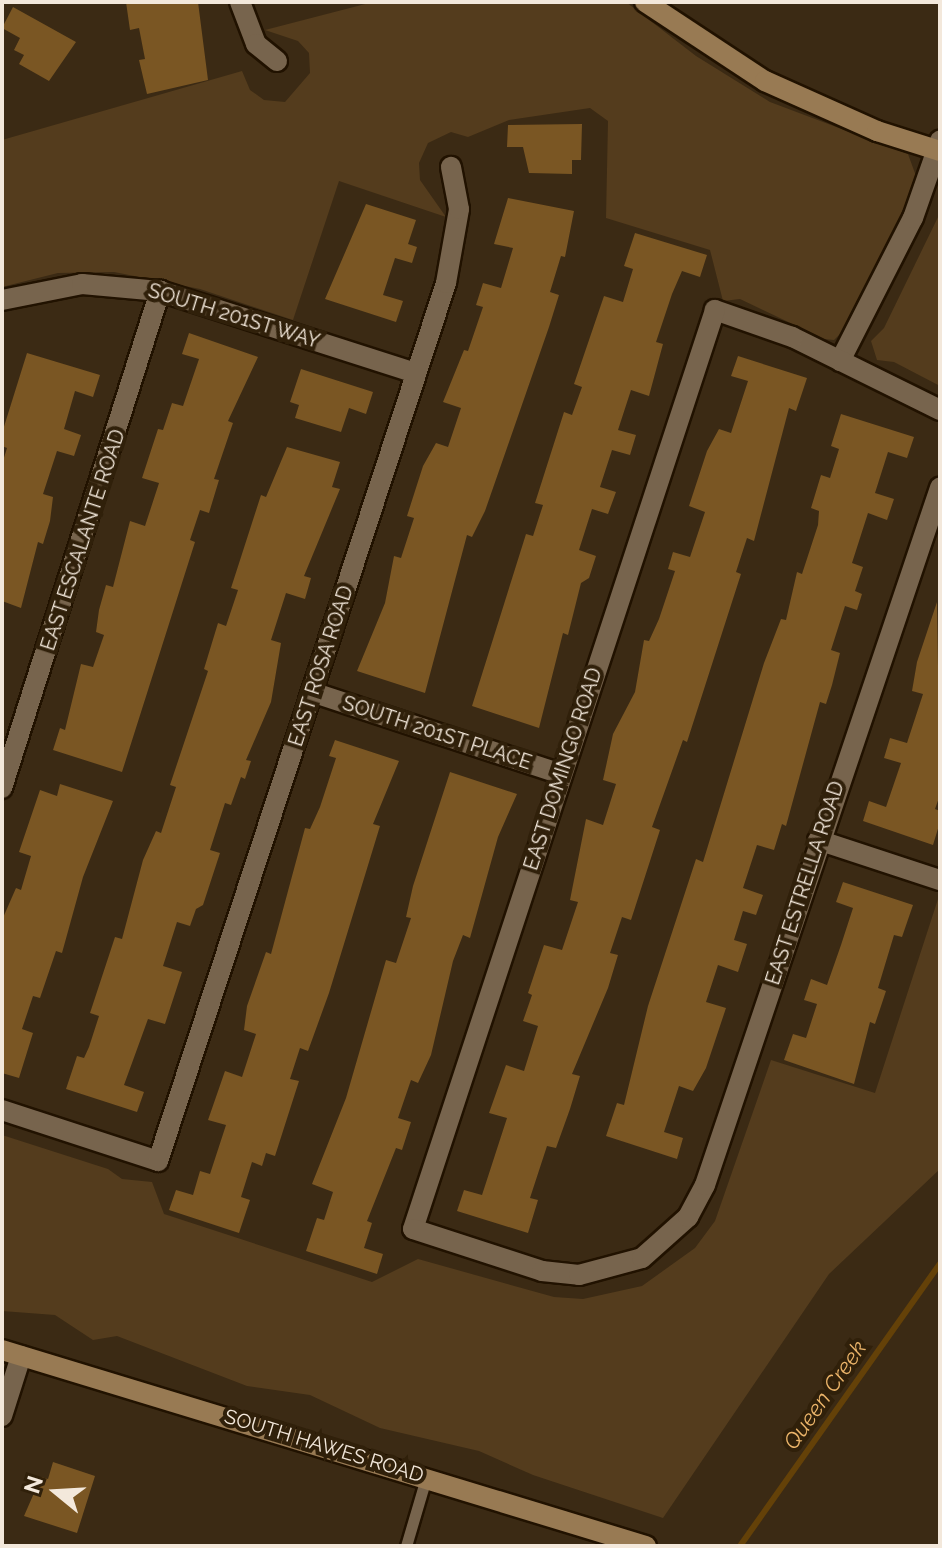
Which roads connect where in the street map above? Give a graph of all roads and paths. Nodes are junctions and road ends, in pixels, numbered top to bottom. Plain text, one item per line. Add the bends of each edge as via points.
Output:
1 (240, 2) edge
2 (645, 2) edge
3 (277, 61) dead end
4 (939, 148) edge
5 (451, 167) dead end
6 (160, 291) junction
7 (2, 300) edge
8 (840, 361) junction
9 (416, 373) junction
10 (940, 410) edge
11 (940, 488) edge
12 (312, 692) junction
13 (561, 774) junction
14 (2, 788) edge
15 (818, 840) junction
16 (940, 880) edge
17 (2, 1110) edge
18 (413, 1229) joint
19 (12, 1353) edge
20 (2, 1416) edge
21 (426, 1478) junction
22 (406, 1546) edge
23 (645, 1546) edge

1 - 3 street via 256,44
2 - 4 main road via 765,81 853,122
4 - 8 street via 913,218
5 - 9 street, EAST ROSA ROAD via 459,209 456,244
6 - 7 street, SOUTH 201ST WAY via 82,284
6 - 9 street, SOUTH 201ST WAY
6 - 14 street, EAST ESCALANTE ROAD
8 - 10 street
8 - 13 street, EAST DOMINGO ROAD via 792,337 715,310
9 - 12 street, EAST ROSA ROAD
11 - 15 street, EAST ESTRELLA ROAD
12 - 13 street, SOUTH 201ST PLACE
12 - 17 street, EAST ROSA ROAD via 158,1161
13 - 18 street, EAST DOMINGO ROAD
15 - 16 street
15 - 18 street, EAST ESTRELLA ROAD via 705,1185 676,1232 642,1258 597,1273 560,1274
19 - 20 street
19 - 21 main road, SOUTH HAWES ROAD
21 - 22 lane
21 - 23 main road, SOUTH HAWES ROAD

